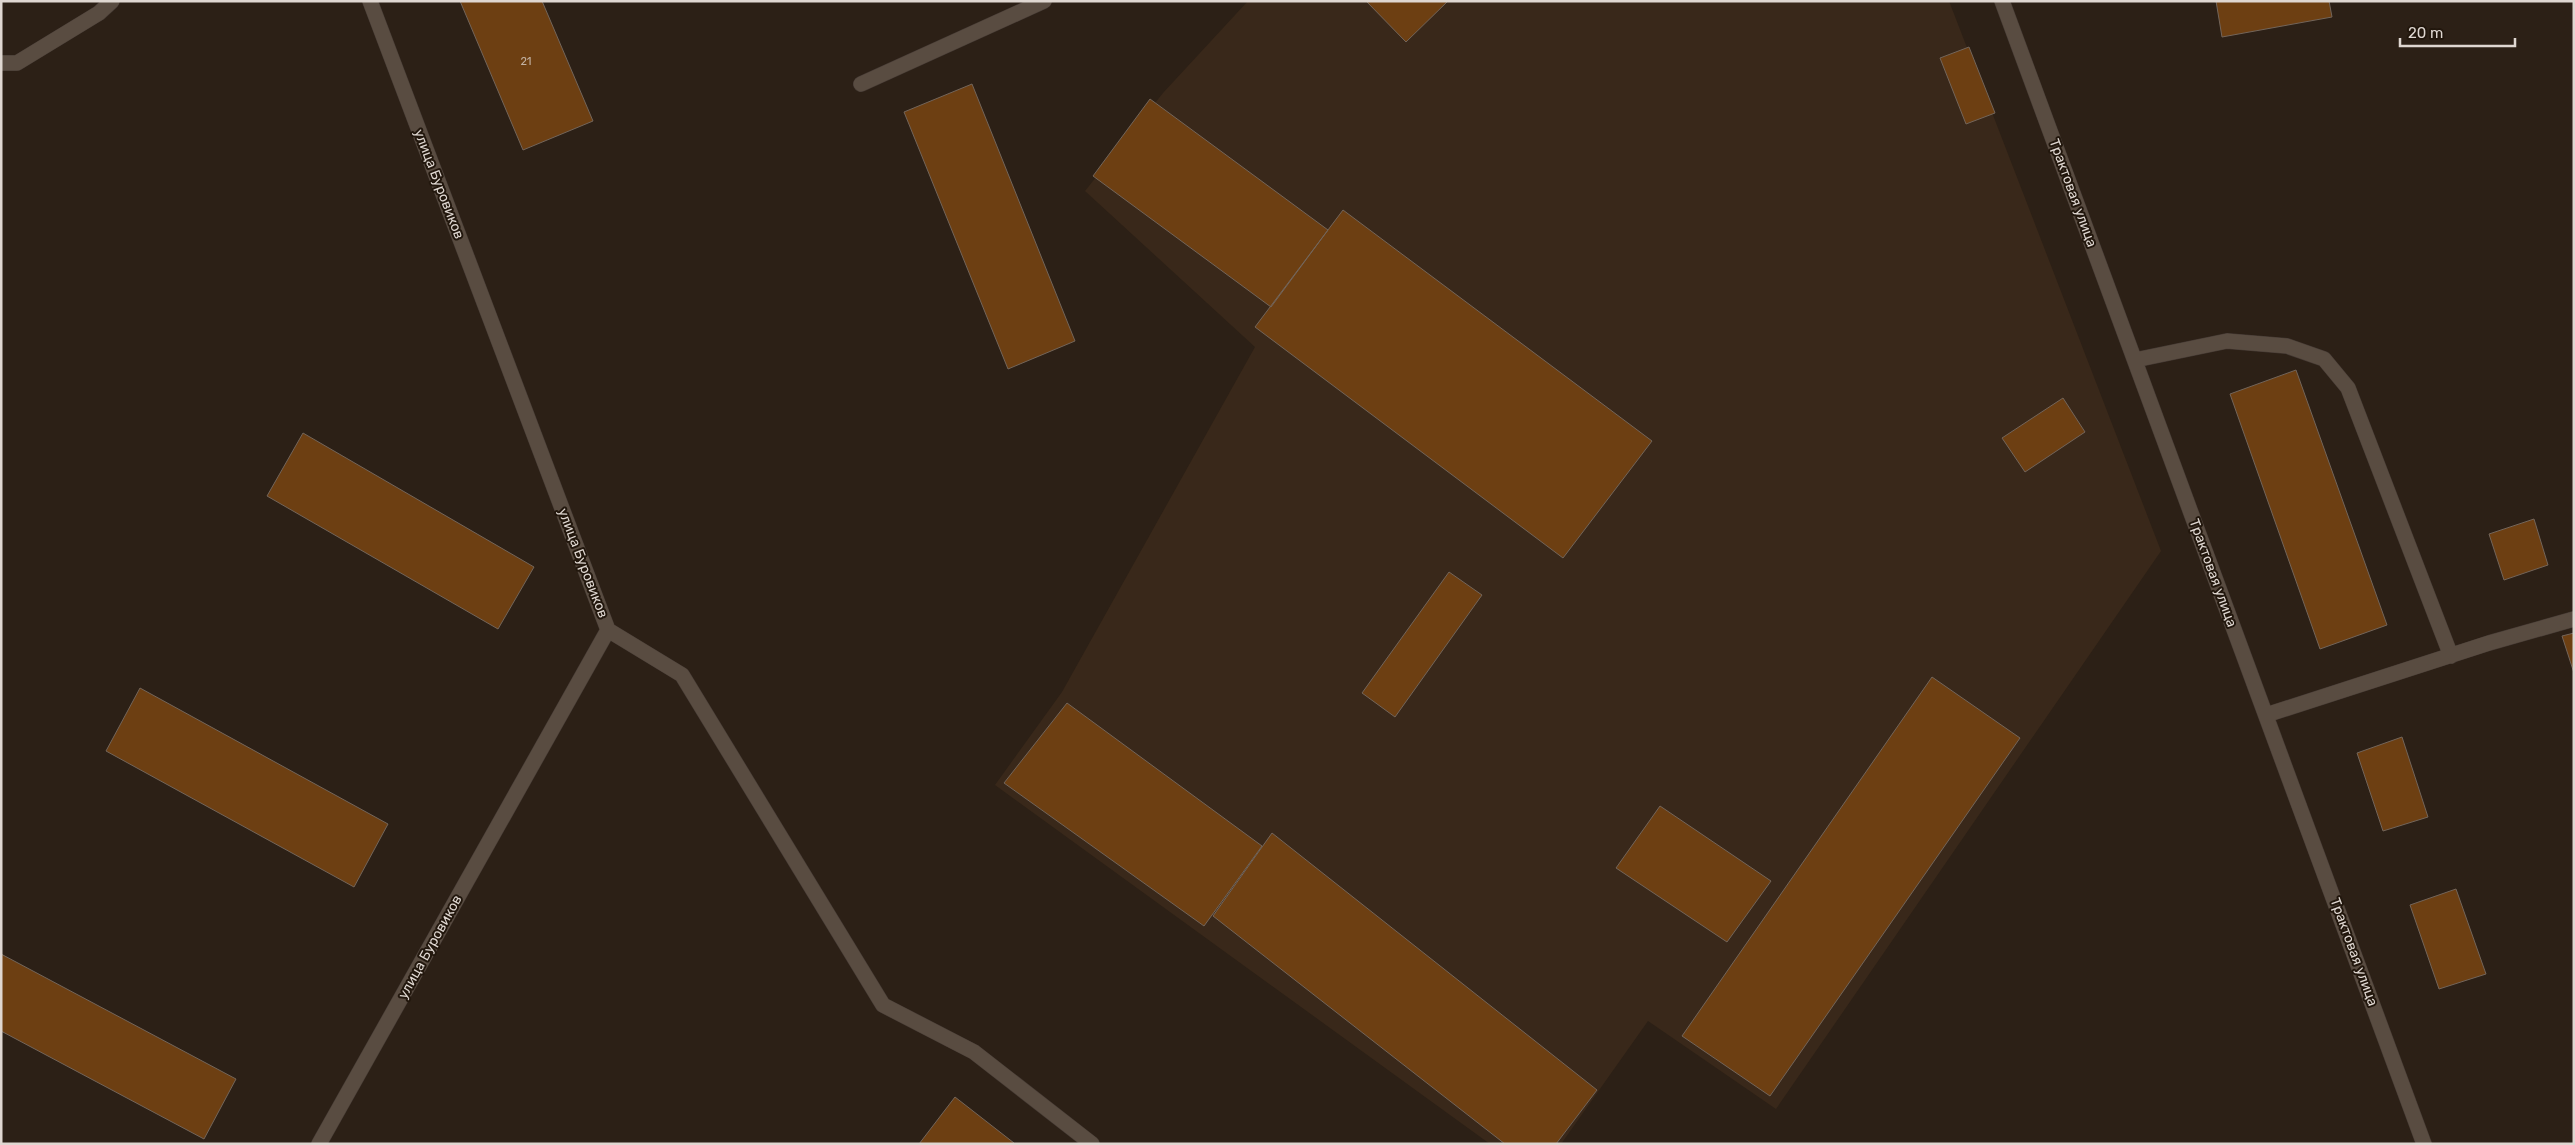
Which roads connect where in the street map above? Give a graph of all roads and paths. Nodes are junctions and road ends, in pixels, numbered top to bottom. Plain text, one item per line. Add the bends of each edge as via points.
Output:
1 (112, 1) edge
2 (370, 1) edge
3 (1044, 1) edge
4 (2002, 1) edge
5 (1, 63) edge
6 (861, 84) dead end
7 (2134, 360) junction
8 (2574, 619) edge
9 (608, 630) junction
10 (2452, 656) junction
11 (2266, 716) junction
12 (319, 1144) edge
13 (1092, 1144) edge
14 (2424, 1144) edge

1 - 5 street via 17,63
2 - 9 street, улица Буровиков
3 - 6 street
4 - 7 street, Трактовая улица
7 - 10 street via 2227,341 2287,346 2324,359 2348,388
7 - 11 street, Трактовая улица
8 - 10 street
9 - 12 street, улица Буровиков
9 - 13 street via 682,675 883,1005 974,1052
10 - 11 street
11 - 14 street, Трактовая улица

